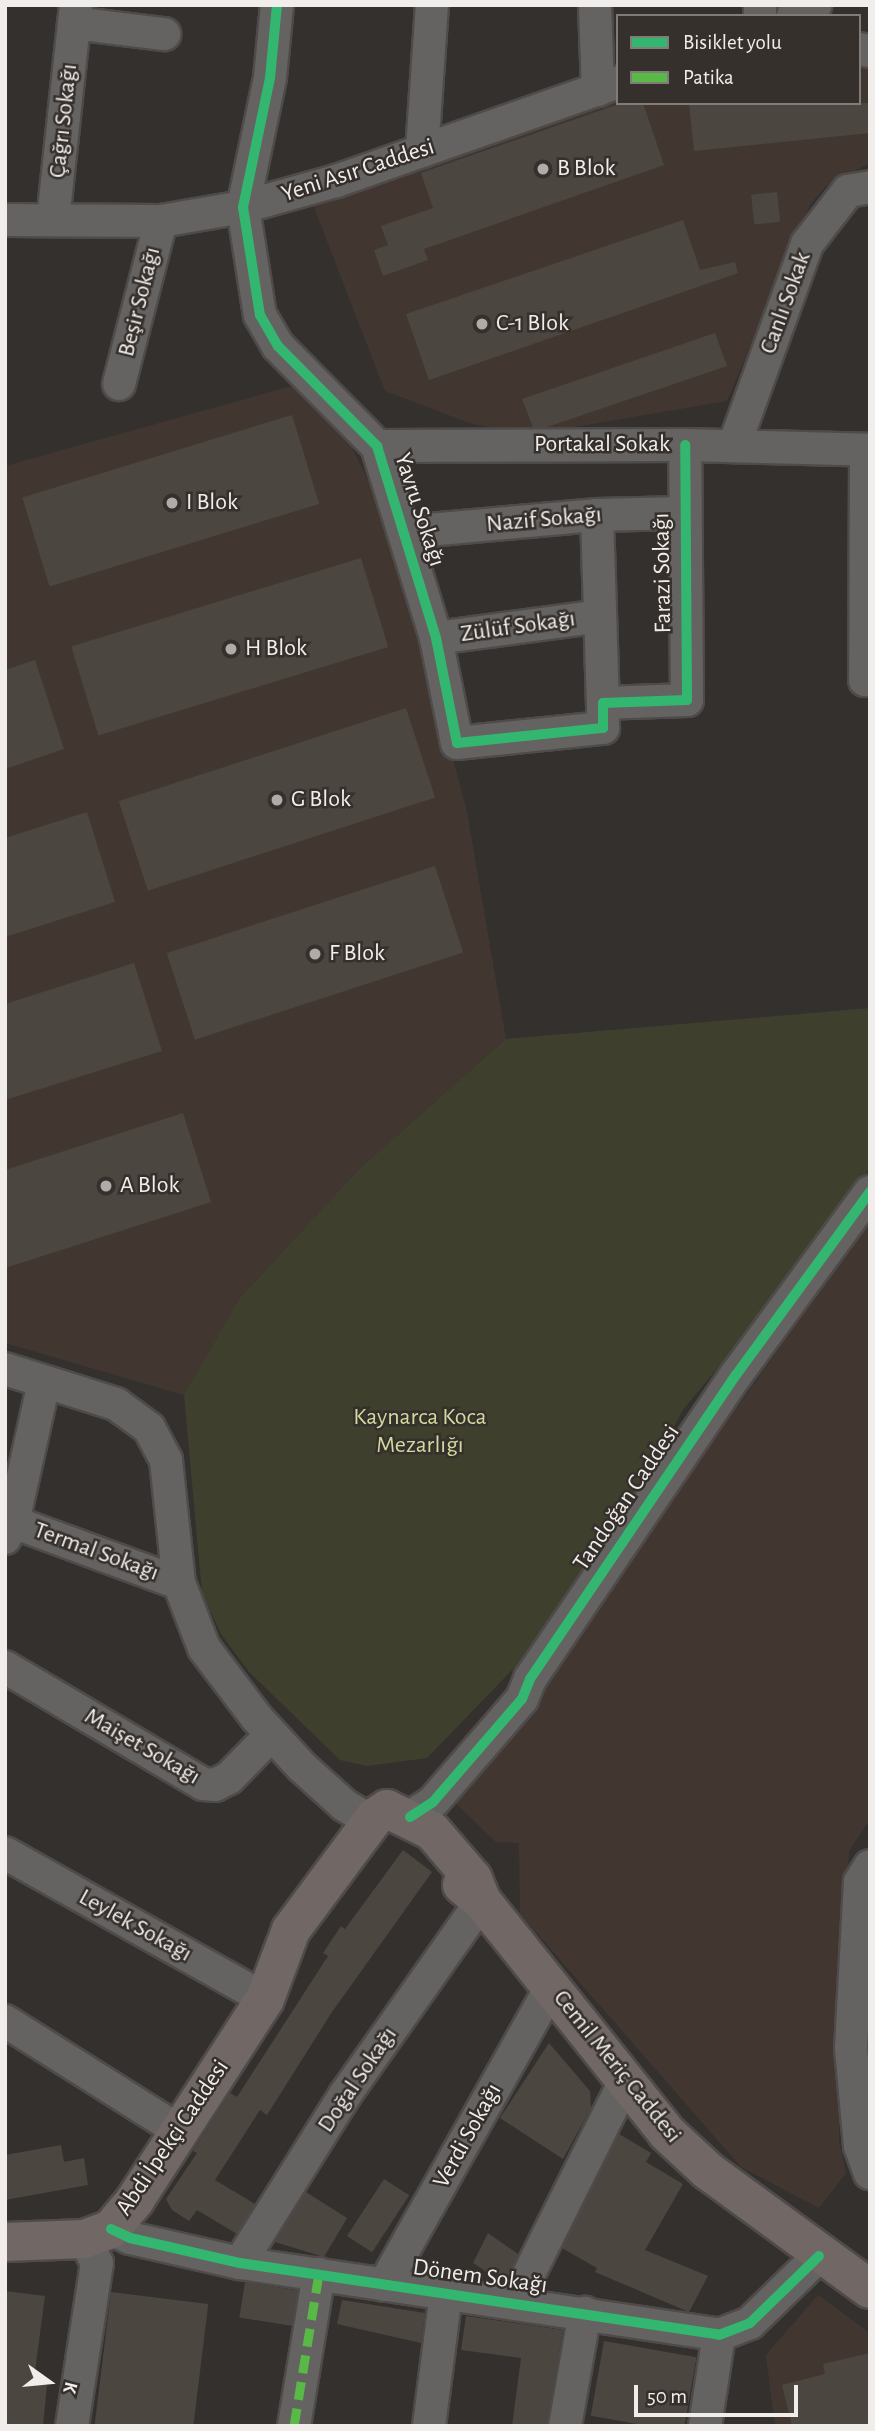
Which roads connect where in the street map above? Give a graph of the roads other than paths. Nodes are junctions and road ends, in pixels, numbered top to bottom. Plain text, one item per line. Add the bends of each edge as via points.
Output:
1 (277, 5) edge
2 (432, 5) edge
3 (595, 5) edge
4 (816, 5) edge
5 (75, 14) edge
6 (797, 14) edge
7 (164, 34) dead end
8 (608, 86) edge
9 (422, 151) junction
10 (870, 187) edge
11 (243, 207) junction
12 (5, 220) edge
13 (53, 220) junction
14 (161, 221) junction
15 (119, 384) dead end
16 (685, 445) junction
17 (377, 446) junction
18 (734, 446) junction
19 (868, 450) edge
20 (682, 513) junction
21 (597, 515) junction
22 (406, 533) junction
23 (867, 571) edge
24 (600, 616) junction
25 (436, 638) junction
26 (867, 680) edge
27 (603, 704) junction
28 (870, 1192) edge
29 (5, 1369) edge
30 (44, 1382) junction
31 (9, 1530) edge
32 (179, 1583) junction
33 (5, 1667) edge
34 (219, 1670) junction
35 (271, 1735) junction
36 (391, 1818) junction
37 (5, 1853) edge
38 (870, 1866) edge
39 (482, 1901) junction
40 (551, 1987) junction
41 (265, 1999) junction
42 (5, 2021) edge
43 (625, 2081) junction
44 (178, 2130) junction
45 (870, 2174) edge
46 (97, 2234) junction
47 (5, 2242) edge
48 (819, 2256) junction
49 (240, 2263) junction
50 (318, 2274) junction
51 (384, 2285) junction
52 (870, 2289) edge
53 (446, 2293) junction
54 (515, 2302) junction
55 (585, 2313) junction
56 (719, 2335) junction
57 (72, 2426) edge
58 (293, 2426) edge
59 (429, 2426) edge
60 (565, 2426) edge
61 (705, 2426) edge

1 - 11 street via 270,78
2 - 9 street
3 - 8 street
4 - 6 street
5 - 7 street, Çağrı Sokağı
5 - 13 street, Çağrı Sokağı
8 - 9 street, Yeni Asır Caddesi
9 - 11 street, Yeni Asır Caddesi
10 - 18 street, Canlı Sokak via 848,191 807,244
11 - 14 street, Yeni Asır Caddesi
11 - 17 street, Yavru Sokağı via 260,315 278,346
12 - 13 street, Yeni Asır Caddesi
13 - 14 street, Yeni Asır Caddesi
14 - 15 street, Beşir Sokağı
16 - 17 street, Portakal Sokak
16 - 18 street, Portakal Sokak
16 - 20 street, Farazi Sokağı
17 - 22 street, Yavru Sokağı
18 - 19 street, Portakal Sokak
19 - 23 street
20 - 21 street, Nazif Sokağı
20 - 27 street, Farazi Sokağı via 687,700
21 - 22 street, Nazif Sokağı
21 - 24 street
22 - 25 street, Yavru Sokağı
23 - 26 street
24 - 25 street, Zülüf Sokağı
24 - 27 street
25 - 27 street, Yavru Sokağı via 457,743 603,728
28 - 36 street, Tandoğan Caddesi via 736,1375 530,1679 509,1691
29 - 30 street, Cemil Meriç Caddesi
30 - 31 street
30 - 32 street, Cemil Meriç Caddesi via 116,1404 149,1429 166,1460
31 - 32 street, Termal Sokağı
32 - 34 street, Cemil Meriç Caddesi via 198,1637
33 - 35 street, Maişet Sokağı via 204,1784 215,1785 229,1778
34 - 35 street, Cemil Meriç Caddesi
34 - 36 street, Cemil Meriç Caddesi via 334,1775
35 - 36 street, Cemil Meriç Caddesi via 333,1796
36 - 39 main road, Cemil Meriç Caddesi
36 - 41 main road, Abdi İpekçi Caddesi via 291,1930
37 - 41 street, Leylek Sokağı
38 - 45 street via 860,1882 851,2048 860,2146
39 - 40 main road, Cemil Meriç Caddesi
39 - 49 street, Doğal Sokağı via 345,2095
40 - 43 main road, Cemil Meriç Caddesi
40 - 51 street, Verdi Sokağı
41 - 44 main road, Abdi İpekçi Caddesi
42 - 44 street
43 - 48 main road, Cemil Meriç Caddesi via 686,2151
43 - 54 street
44 - 46 main road, Abdi İpekçi Caddesi
46 - 47 main road
46 - 49 street, Dönem Sokağı
46 - 57 street via 97,2263
48 - 52 main road, Cemil Meriç Caddesi
48 - 56 street via 750,2323
49 - 50 street, Dönem Sokağı
50 - 51 street, Dönem Sokağı
50 - 58 street
51 - 53 street, Dönem Sokağı
53 - 54 street, Dönem Sokağı
53 - 59 street
54 - 55 street, Dönem Sokağı
55 - 56 street, Dönem Sokağı
55 - 60 street
56 - 61 street

